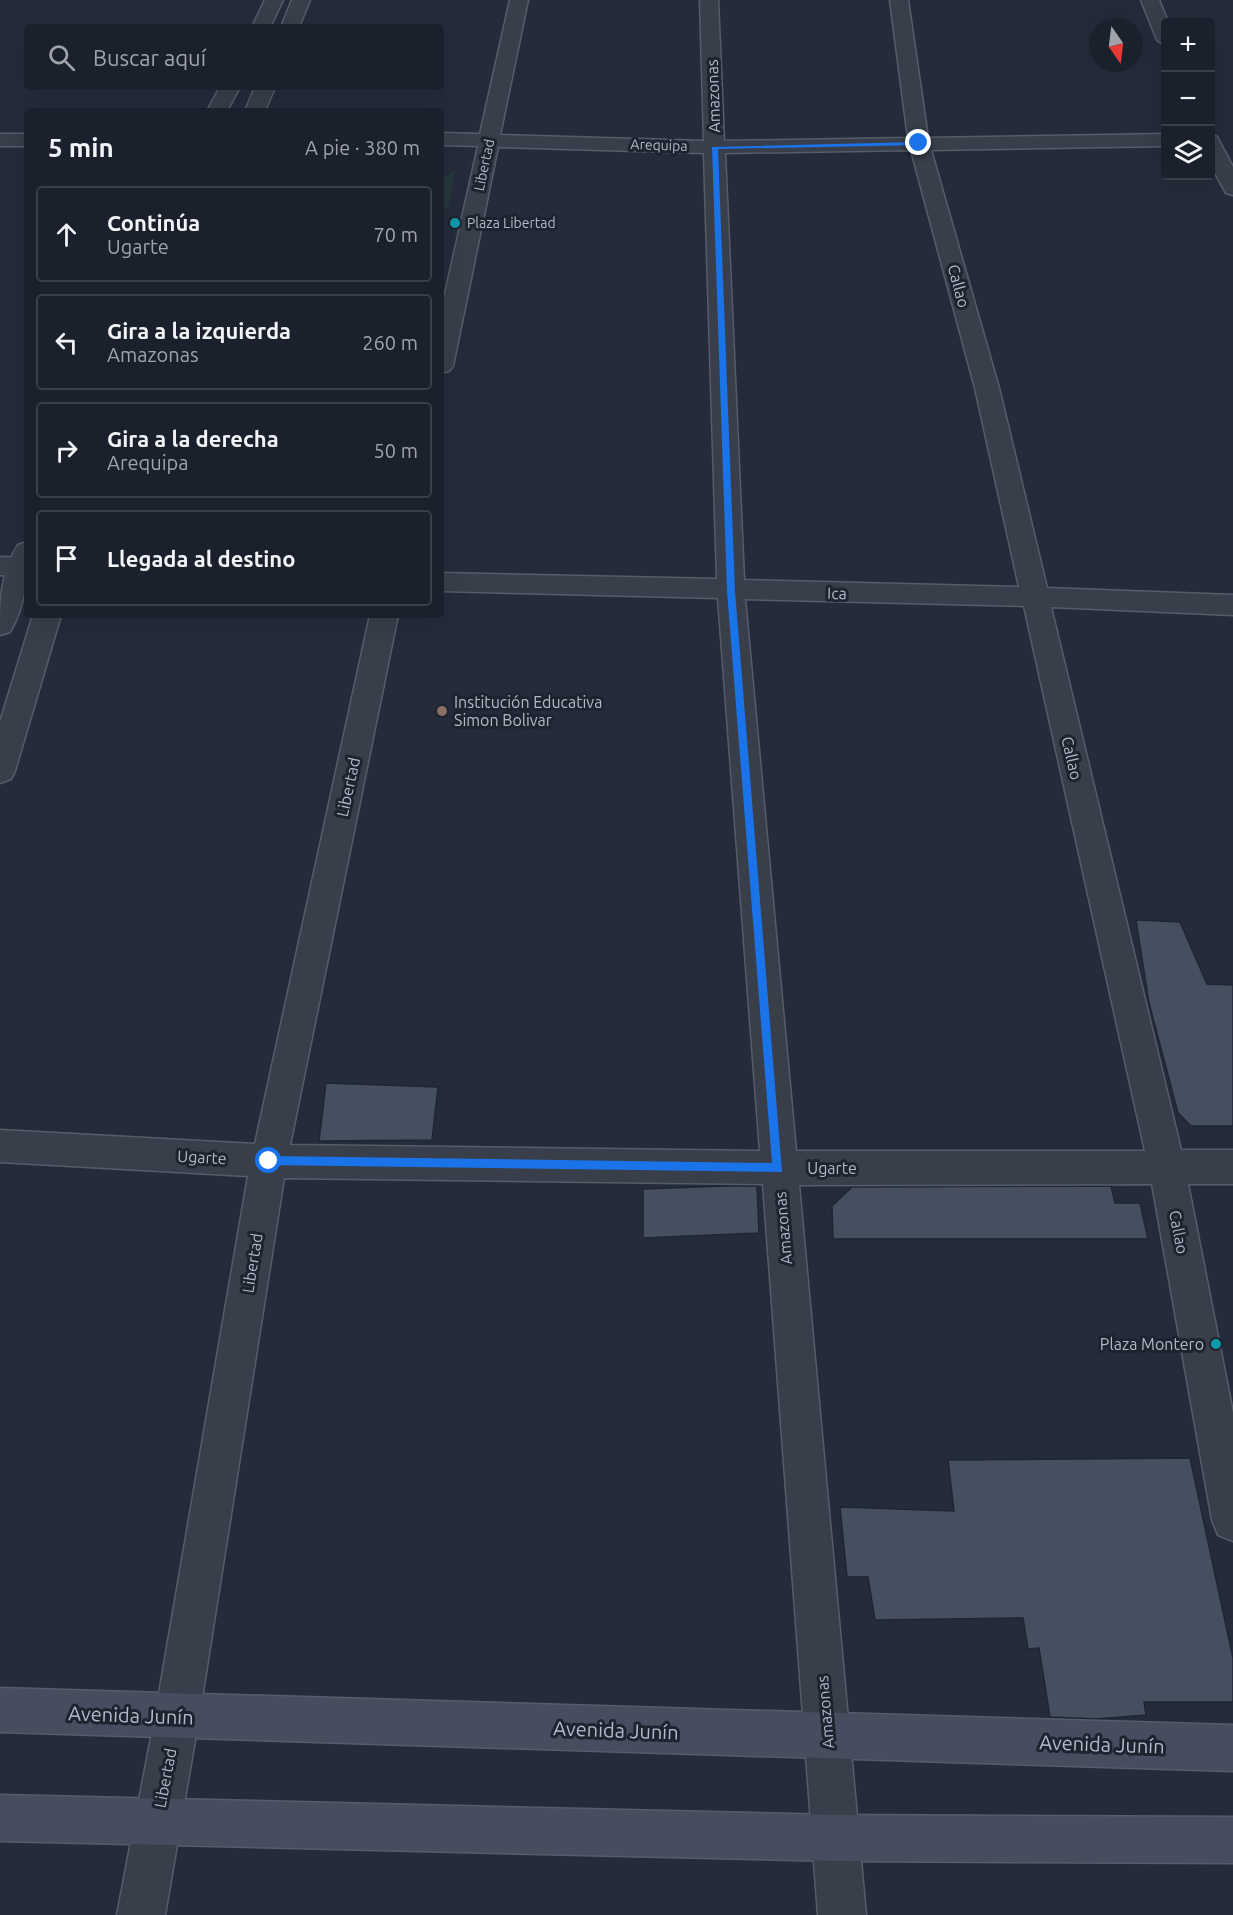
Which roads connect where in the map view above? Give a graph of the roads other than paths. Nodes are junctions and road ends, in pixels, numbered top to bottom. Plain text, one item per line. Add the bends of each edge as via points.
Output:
1 (274, 0) edge
2 (301, 0) edge
3 (519, 0) edge
4 (709, 0) edge
5 (899, 0) edge
6 (1149, 0) edge
7 (262, 24) edge
8 (291, 24) edge
9 (1161, 28) edge
10 (228, 90) edge
11 (264, 90) edge
12 (219, 108) edge
13 (256, 108) edge
14 (444, 139) edge
15 (0, 140) edge
16 (24, 140) edge
17 (490, 140) junction
18 (1233, 140) edge
19 (1161, 141) edge
20 (1215, 141) edge
21 (919, 143) junction
22 (715, 147) junction
23 (1215, 151) edge
24 (1233, 189) edge
25 (448, 305) edge
26 (444, 340) edge
27 (18, 563) edge
28 (444, 582) edge
29 (731, 591) junction
30 (1035, 597) junction
31 (1233, 605) edge
32 (46, 618) edge
33 (383, 618) edge
34 (0, 625) edge
35 (0, 771) edge
36 (0, 1146) edge
37 (269, 1161) junction
38 (1167, 1167) junction
39 (1233, 1167) edge
40 (778, 1168) junction
41 (1233, 1520) edge
42 (0, 1710) edge
43 (177, 1717) junction
44 (826, 1736) junction
45 (1233, 1748) edge
46 (0, 1818) edge
47 (157, 1821) junction
48 (836, 1838) junction
49 (1233, 1840) edge
50 (141, 1915) edge
51 (842, 1915) edge

1 - 7 street
2 - 8 street
3 - 17 street, Libertad
4 - 22 street, Amazonas
5 - 21 street, Callao
6 - 9 street
10 - 12 street
11 - 13 street
14 - 17 street, Arequipa
15 - 16 street
17 - 22 street, Arequipa
17 - 25 street, Libertad
18 - 20 street
19 - 21 street, Arequipa
21 - 22 street, Arequipa
21 - 30 street, Callao via 987,388
22 - 29 street, Amazonas
23 - 24 street
25 - 26 street, Libertad
27 - 34 street
28 - 29 street, Ica
29 - 30 street, Ica
29 - 40 street, Amazonas
30 - 31 street, Ica
30 - 38 street, Callao
32 - 35 street
33 - 37 street, Libertad
36 - 37 street, Ugarte
37 - 40 street, Ugarte
37 - 43 street, Libertad
38 - 39 street, Ugarte
38 - 40 street, Ugarte
38 - 41 street, Callao
40 - 44 street, Amazonas
42 - 43 main road, Avenida Junín
43 - 44 main road, Avenida Junín
43 - 47 street, Libertad
44 - 45 main road, Avenida Junín
44 - 48 street, Amazonas
46 - 47 main road
47 - 48 main road
47 - 50 street, Libertad
48 - 49 main road
48 - 51 street, Amazonas

